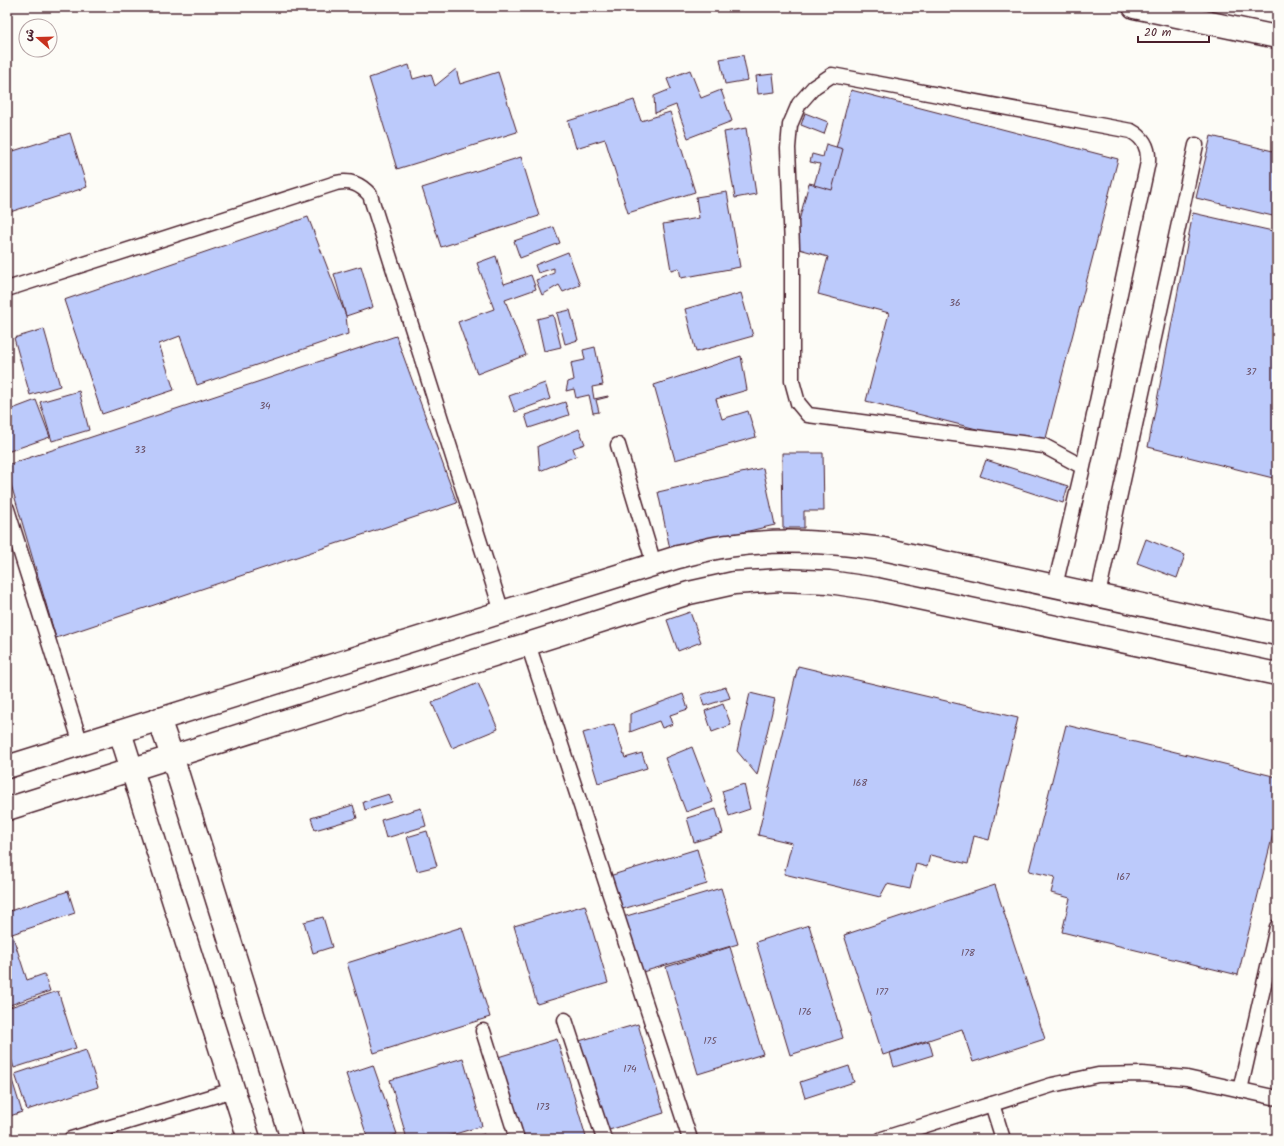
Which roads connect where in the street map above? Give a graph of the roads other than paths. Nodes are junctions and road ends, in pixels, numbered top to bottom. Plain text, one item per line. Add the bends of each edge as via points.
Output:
1 (1134, 7) edge
2 (1277, 37) edge
3 (1196, 145) dead end
4 (7, 289) edge
5 (618, 445) dead end
6 (1083, 467) junction
7 (7, 509) edge
8 (12, 540) edge
9 (654, 564) junction
10 (1055, 586) junction
11 (1098, 595) junction
12 (502, 612) junction
13 (1277, 634) edge
14 (528, 644) junction
15 (1277, 674) edge
16 (159, 719) junction
17 (120, 732) junction
18 (81, 744) junction
19 (172, 756) junction
20 (7, 766) edge
21 (133, 769) junction
22 (7, 809) edge
23 (1277, 927) edge
24 (565, 1020) dead end
25 (484, 1031) dead end
26 (233, 1090) junction
27 (1240, 1090) junction
28 (1277, 1098) edge
29 (992, 1104) junction
30 (905, 1136) edge
31 (71, 1139) edge
32 (249, 1139) edge
33 (292, 1139) edge
34 (517, 1139) edge
35 (604, 1139) edge
36 (690, 1139) edge
37 (882, 1139) edge
38 (1003, 1139) edge

1 - 2 street
3 - 11 lane
4 - 12 lane via 336,183 346,181 364,188 370,195
5 - 9 lane
6 - 6 lane via 1044,446 808,415 798,403 792,381 792,248 788,148 790,125 799,104 814,87 832,74 1131,131 1144,140 1149,154 1148,162
6 - 10 lane
7 - 8 lane
8 - 18 lane
9 - 10 street via 728,546 781,541 832,543 883,549
9 - 12 street
10 - 11 street
11 - 13 street
12 - 16 street
14 - 15 street via 689,592 734,583 782,580 829,582 876,589
14 - 19 street
14 - 36 lane
16 - 17 street
16 - 19 street
17 - 18 street
17 - 21 street
18 - 20 street
19 - 21 street
19 - 33 street
21 - 22 street
21 - 26 street
23 - 27 lane
24 - 35 lane
25 - 34 lane
26 - 31 lane
26 - 32 street
27 - 28 lane
27 - 29 lane via 1187,1078 1142,1074 1098,1075 1052,1084
29 - 30 lane
29 - 38 lane
30 - 37 lane

